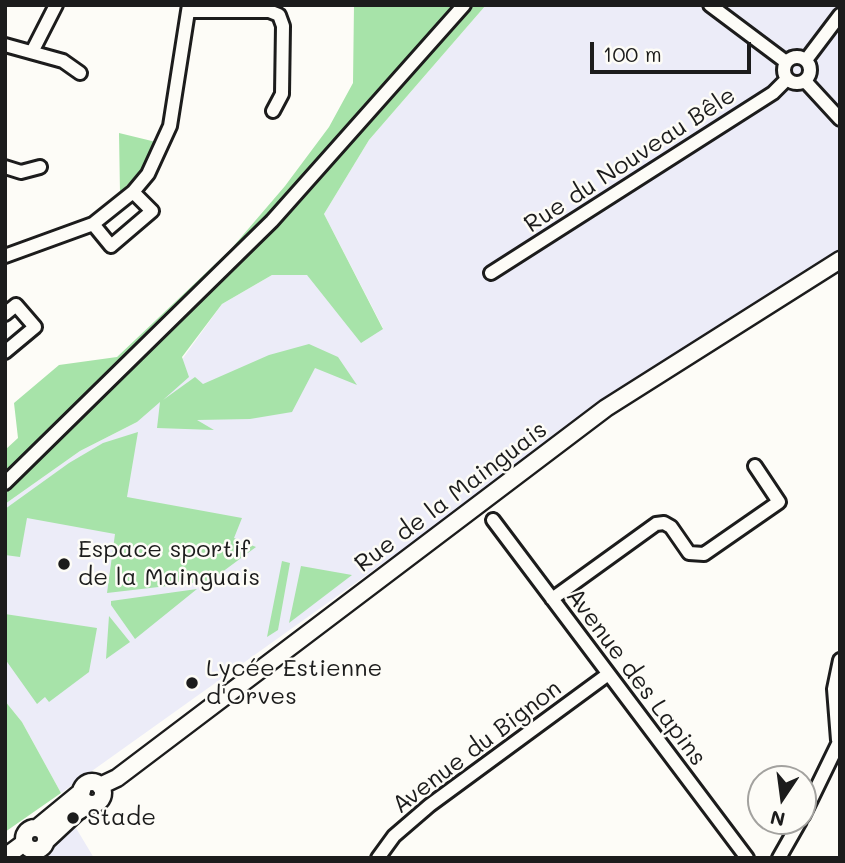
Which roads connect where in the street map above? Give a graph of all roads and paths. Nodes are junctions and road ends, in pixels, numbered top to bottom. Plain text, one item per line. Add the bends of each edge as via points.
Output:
1 (56, 5) edge
2 (464, 5) edge
3 (710, 5) edge
4 (188, 8) edge
5 (840, 15) edge
6 (5, 45) edge
7 (32, 52) junction
8 (806, 60) junction
9 (786, 62) junction
10 (80, 73) dead end
11 (787, 79) junction
12 (805, 81) junction
13 (273, 111) dead end
14 (840, 119) edge
15 (5, 167) edge
16 (40, 167) dead end
17 (133, 192) junction
18 (93, 224) junction
19 (5, 256) edge
20 (840, 260) edge
21 (491, 273) dead end
22 (5, 314) edge
23 (5, 352) edge
24 (755, 466) dead end
25 (5, 483) edge
26 (493, 520) dead end
27 (552, 599) junction
28 (840, 660) edge
29 (607, 675) junction
30 (839, 740) edge
31 (817, 790) edge
32 (792, 835) edge
33 (32, 844) edge
34 (5, 857) edge
35 (379, 858) edge
36 (747, 858) edge
37 (779, 858) edge

1 - 7 street
2 - 25 street via 272,221
3 - 9 street
4 - 13 street via 279,15 283,26 282,94
4 - 17 street via 170,126 148,174
5 - 8 street
6 - 7 street
7 - 10 street via 63,61
8 - 9 street via 794,57
8 - 12 street via 810,71
9 - 11 street
11 - 12 street
11 - 21 street, Rue du Nouveau Bêle via 773,93
12 - 14 street
15 - 16 street via 21,172
17 - 18 street
17 - 18 street via 152,211 111,246
18 - 19 street
20 - 33 street, Rue de la Mainguais via 607,408 117,778 100,786 101,799 86,797 76,812
22 - 23 street via 16,305 35,327
24 - 27 street via 779,502 704,554 689,552 671,527 656,524
26 - 27 street, Avenue des Lapins
27 - 29 street, Avenue des Lapins
28 - 30 street via 834,689
29 - 35 street, Avenue du Bignon via 430,805 394,836
29 - 36 street, Avenue des Lapins
30 - 31 street
32 - 37 street
33 - 34 street

